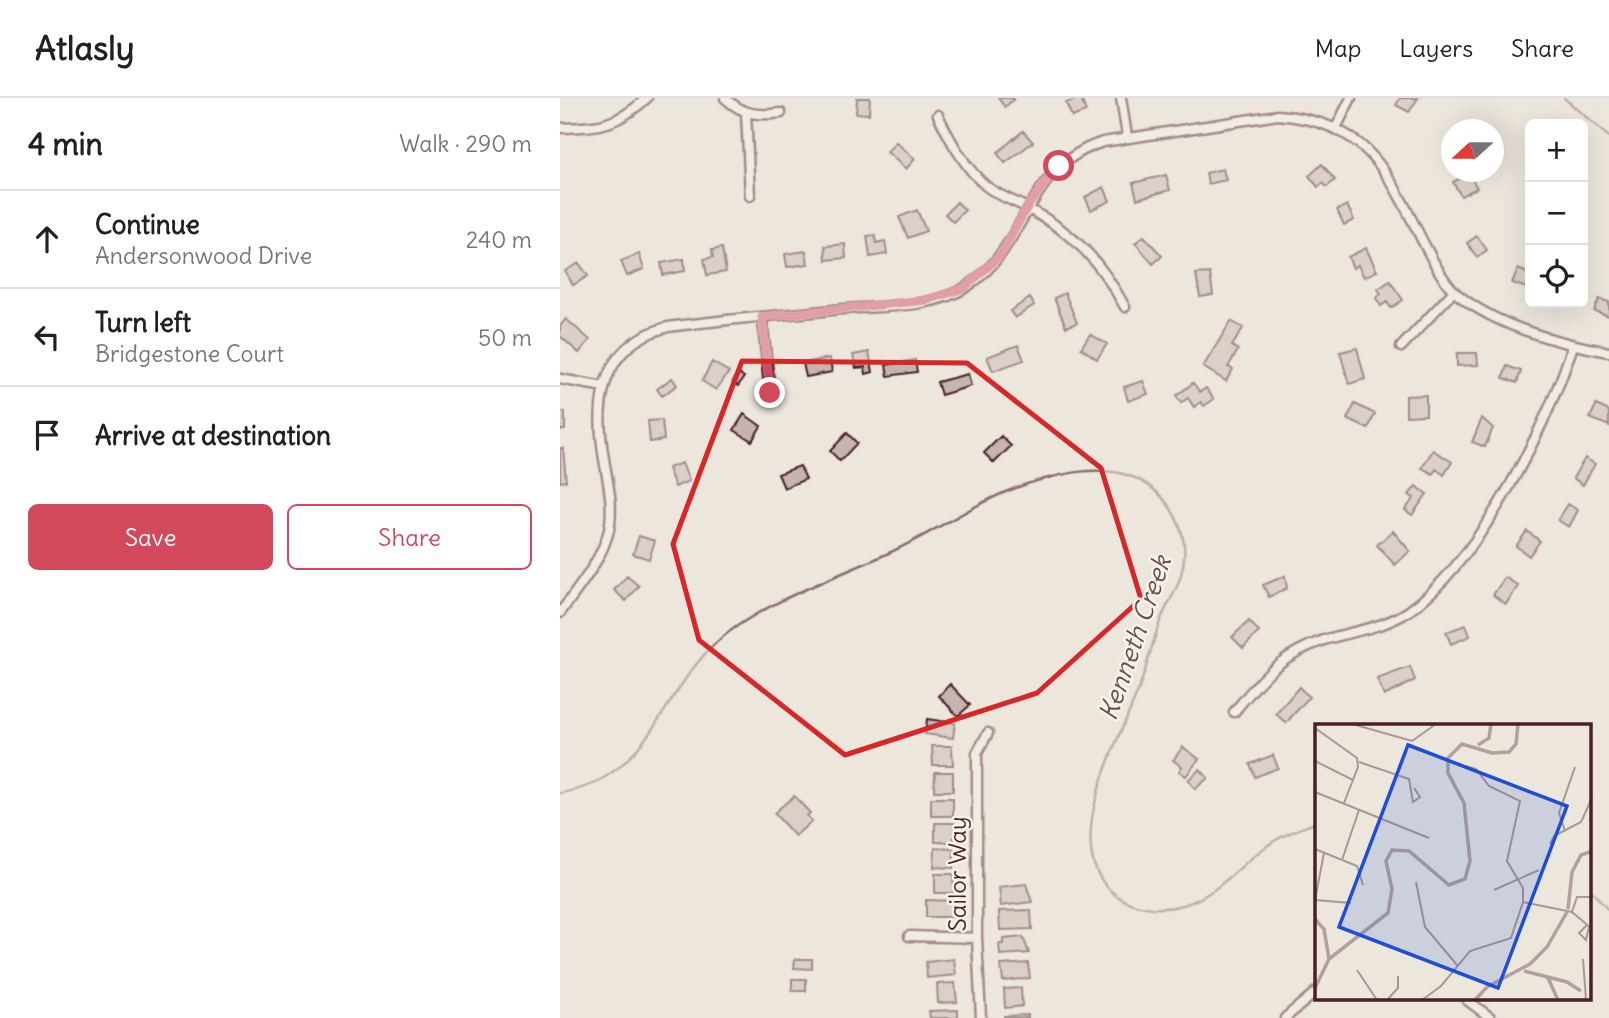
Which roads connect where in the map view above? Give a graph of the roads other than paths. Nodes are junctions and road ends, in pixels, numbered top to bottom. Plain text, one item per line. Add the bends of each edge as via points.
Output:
1 (647, 98) edge
2 (725, 98) edge
3 (1121, 98) edge
4 (1351, 98) edge
5 (746, 112) junction
6 (782, 113) dead end
7 (938, 115) dead end
8 (560, 128) edge
9 (1336, 128) junction
10 (1127, 136) junction
11 (750, 197) dead end
12 (1027, 207) junction
13 (1454, 291) junction
14 (1125, 307) dead end
15 (762, 317) junction
16 (1573, 346) junction
17 (1401, 347) dead end
18 (1609, 352) edge
19 (560, 379) edge
20 (604, 387) junction
21 (770, 393) dead end
22 (560, 613) edge
23 (1234, 712) dead end
24 (988, 733) dead end
25 (909, 936) dead end
26 (977, 938) junction
27 (1315, 994) edge
28 (1467, 1000) edge
29 (981, 1018) edge
30 (1285, 1018) edge
31 (1491, 1018) edge

1 - 8 street via 626,117 607,125
2 - 5 street
3 - 10 street
4 - 9 street
5 - 6 street via 757,116
5 - 11 street
7 - 12 street via 974,173 995,192
9 - 10 street via 1278,116
9 - 13 street via 1373,154 1385,170
10 - 12 street via 1074,154 1047,178
12 - 14 street via 1088,251
12 - 15 street via 991,267 950,295
13 - 16 street via 1476,307
13 - 17 street
15 - 20 street via 668,327 648,334 618,356
15 - 21 street
16 - 18 street
16 - 23 street via 1530,452 1443,581 1408,612 1315,643 1272,667
19 - 20 street
20 - 22 street via 600,425 610,498 609,531
24 - 26 street, Sailor Way via 976,753
25 - 26 street
26 - 29 street, Sailor Way
27 - 30 street
28 - 31 street

